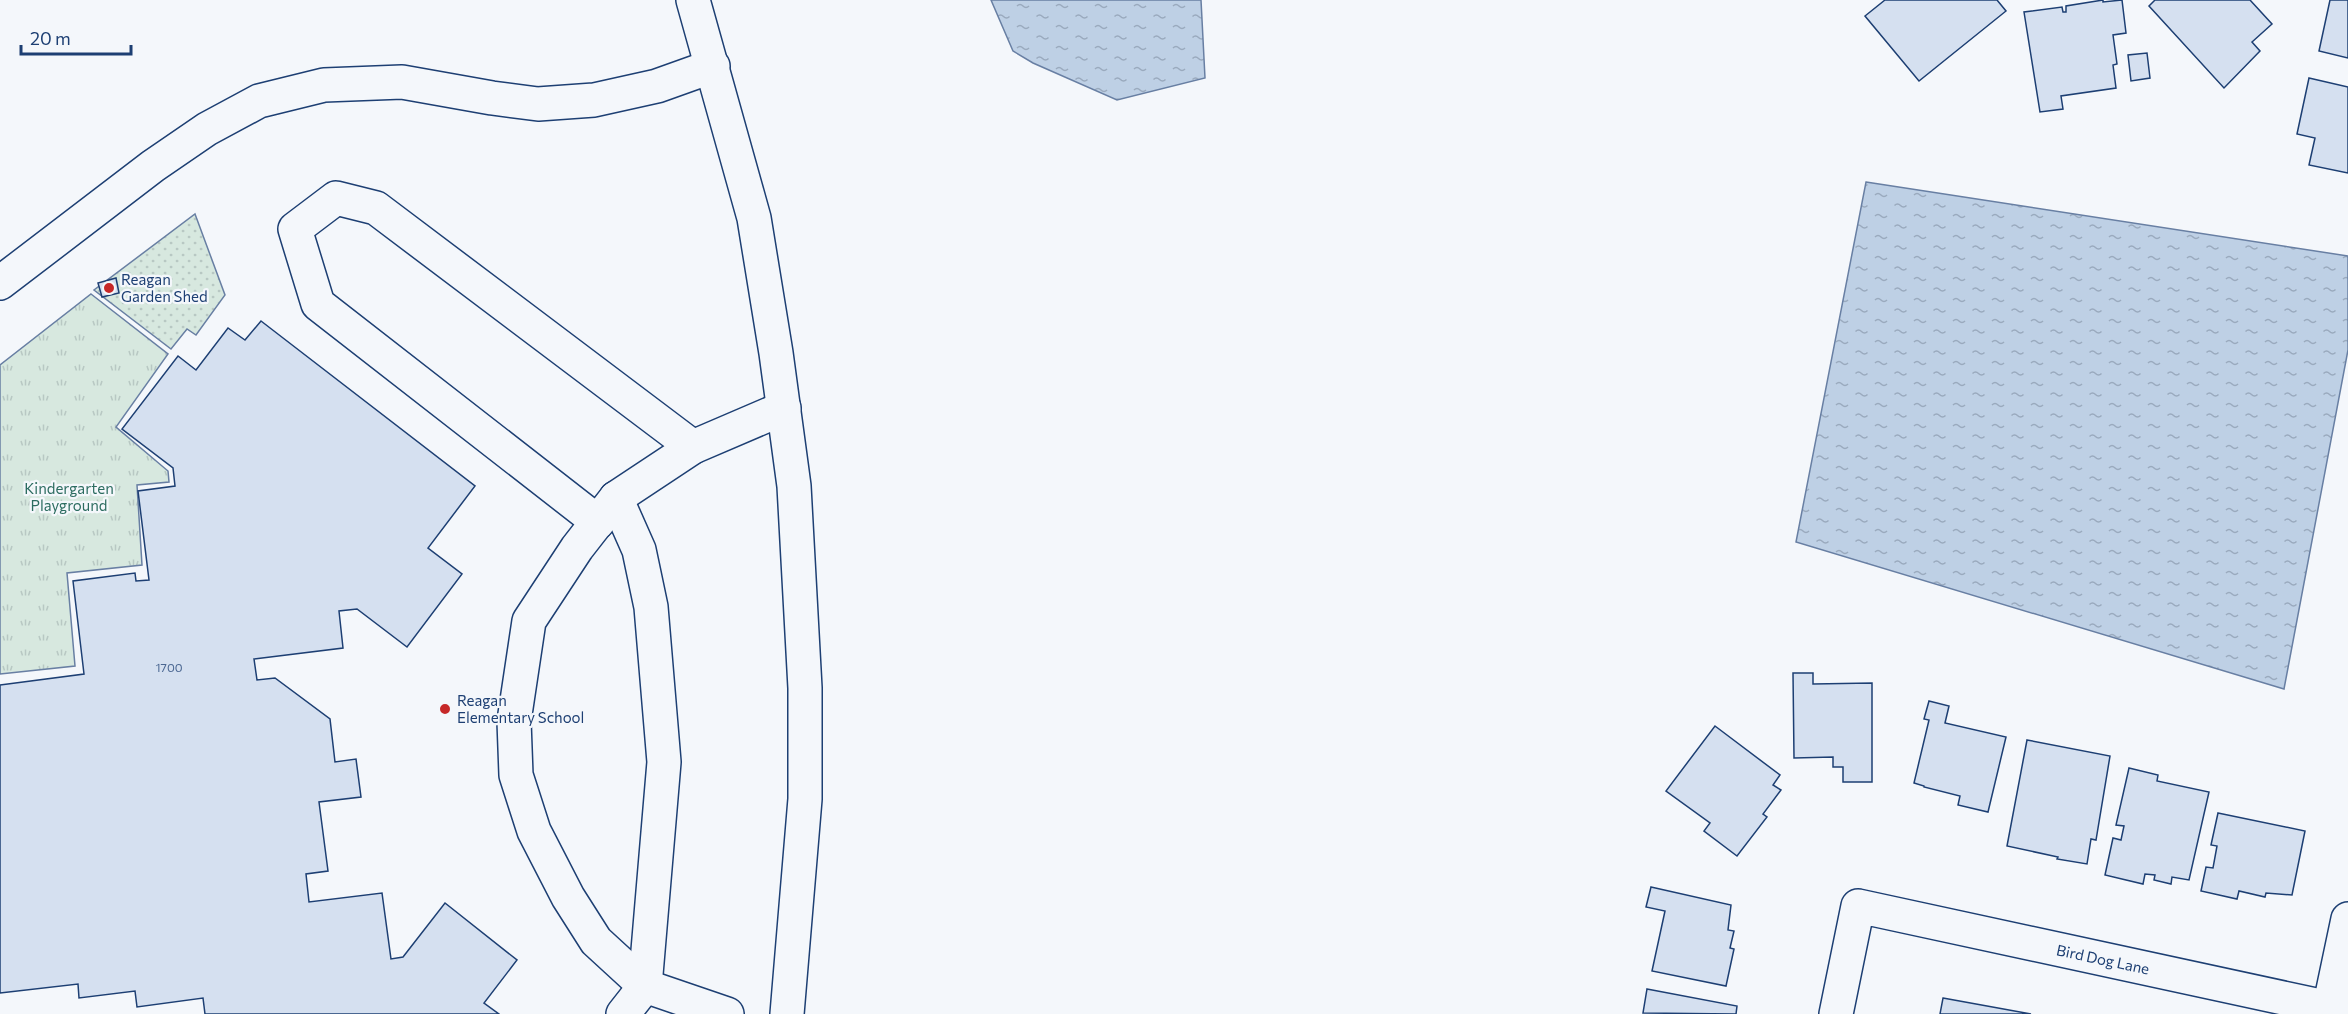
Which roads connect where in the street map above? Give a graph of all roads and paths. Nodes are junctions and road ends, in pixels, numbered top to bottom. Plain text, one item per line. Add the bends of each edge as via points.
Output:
1 (693, 0) edge
2 (713, 66) junction
3 (0, 283) edge
4 (784, 408) junction
5 (693, 447) junction
6 (607, 510) junction
7 (2348, 919) edge
8 (645, 986) junction
9 (2335, 1012) edge
10 (623, 1014) edge
11 (727, 1014) edge
12 (787, 1014) edge
13 (1836, 1014) edge

1 - 2 street
2 - 3 street via 657,86 594,100 538,104 402,82 324,84 259,101 207,129 153,166
2 - 4 street via 754,218
4 - 5 street
4 - 12 street via 794,486 805,688 805,799
5 - 6 street
5 - 6 street via 376,208 336,198 295,229 318,304
6 - 8 street via 639,549 651,607 664,762
6 - 8 street via 529,621 514,722 516,775 534,831 568,897 596,940
7 - 9 street
8 - 10 street
8 - 11 street
9 - 13 street, Bird Dog Lane via 1858,906

